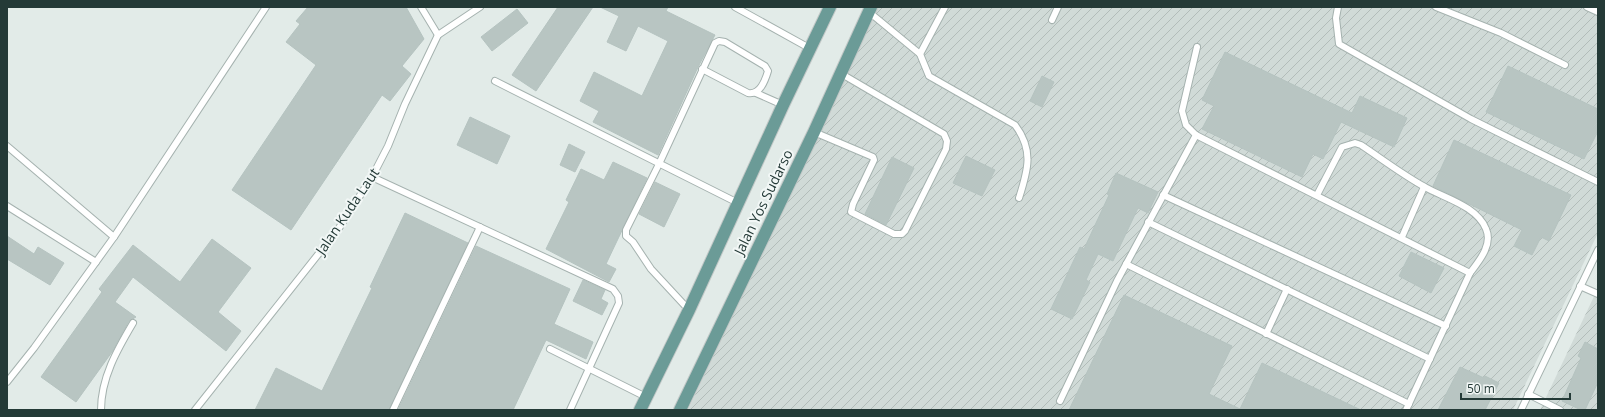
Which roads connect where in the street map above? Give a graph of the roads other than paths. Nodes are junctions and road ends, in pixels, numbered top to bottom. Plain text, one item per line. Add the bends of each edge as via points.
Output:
1 (266, 7) edge
2 (422, 7) edge
3 (480, 7) edge
4 (735, 7) edge
5 (830, 7) edge
6 (945, 7) edge
7 (1058, 7) edge
8 (1338, 7) edge
9 (1436, 7) edge
10 (1587, 7) edge
11 (870, 10) edge
12 (1598, 12) edge
13 (1052, 20) dead end
14 (438, 35) junction
15 (1196, 47) dead end
16 (810, 49) junction
17 (920, 54) junction
18 (1565, 65) dead end
19 (702, 69) junction
20 (840, 74) junction
21 (495, 81) dead end
22 (756, 93) junction
23 (783, 105) junction
24 (814, 132) junction
25 (1196, 135) junction
26 (7, 146) edge
27 (659, 164) junction
28 (372, 177) junction
29 (1598, 182) edge
30 (1424, 187) junction
31 (1163, 195) junction
32 (1317, 195) junction
33 (1019, 198) dead end
34 (738, 203) junction
35 (7, 206) edge
36 (1148, 222) junction
37 (480, 227) junction
38 (114, 237) junction
39 (1402, 237) junction
40 (1598, 250) edge
41 (96, 262) junction
42 (1126, 264) junction
43 (1470, 273) junction
44 (1580, 286) junction
45 (1288, 289) junction
46 (1598, 294) edge
47 (690, 310) junction
48 (133, 323) dead end
49 (1446, 326) junction
50 (1266, 334) junction
51 (550, 349) dead end
52 (1430, 359) junction
53 (589, 369) junction
54 (7, 382) edge
55 (1528, 394) junction
56 (646, 397) junction
57 (1060, 402) dead end
58 (1408, 407) edge
59 (101, 410) edge
60 (195, 410) edge
61 (393, 410) edge
62 (570, 410) edge
63 (640, 410) edge
64 (680, 410) edge
65 (1521, 410) edge
66 (1560, 410) edge

1 - 38 lane
2 - 14 lane
3 - 14 lane
4 - 16 lane
5 - 16 main road, Jalan Yos Sudarso
6 - 17 lane
7 - 13 lane
8 - 29 lane via 1336,18 1339,44 1471,119
9 - 18 lane via 1501,33
10 - 12 lane
11 - 17 lane
11 - 20 main road, Jalan Yos Sudarso
14 - 28 lane, Jalan Kuda Laut
15 - 25 lane via 1182,111 1186,125
16 - 23 main road, Jalan Yos Sudarso
17 - 33 lane via 929,76 1016,125 1024,136 1028,155 1026,175
19 - 22 lane via 748,93
19 - 22 lane via 715,43 726,42 767,69 768,74
19 - 27 lane
20 - 24 main road, Jalan Yos Sudarso
20 - 24 lane via 944,134 947,141 946,150 902,234 894,234 851,212 874,160 873,157
21 - 27 lane
22 - 23 lane
23 - 34 main road, Jalan Yos Sudarso
24 - 64 main road, Jalan Yos Sudarso
25 - 31 lane
25 - 32 lane
26 - 38 lane
27 - 34 lane
27 - 47 lane via 626,230 626,236 651,269
28 - 37 lane
28 - 60 lane, Jalan Kuda Laut via 339,228
30 - 32 lane via 1361,144 1355,143 1342,148
30 - 39 lane
30 - 43 lane via 1469,210 1480,219 1487,230 1487,244 1483,255
31 - 36 lane
31 - 49 lane
32 - 39 lane
34 - 47 main road, Jalan Yos Sudarso
35 - 41 lane
36 - 42 lane
36 - 45 lane
37 - 53 lane via 613,289 620,303
37 - 61 lane
38 - 41 lane
39 - 43 lane
40 - 44 lane
41 - 54 lane
42 - 50 lane
42 - 57 lane
43 - 49 lane
44 - 46 lane
44 - 55 lane
45 - 50 lane
45 - 52 lane
47 - 56 main road, Jalan Yos Sudarso
48 - 59 lane via 114,356 102,388
49 - 52 lane
50 - 58 lane
51 - 53 lane
52 - 58 lane
53 - 56 lane
53 - 62 lane
55 - 65 lane
55 - 66 lane
56 - 63 main road, Jalan Yos Sudarso

